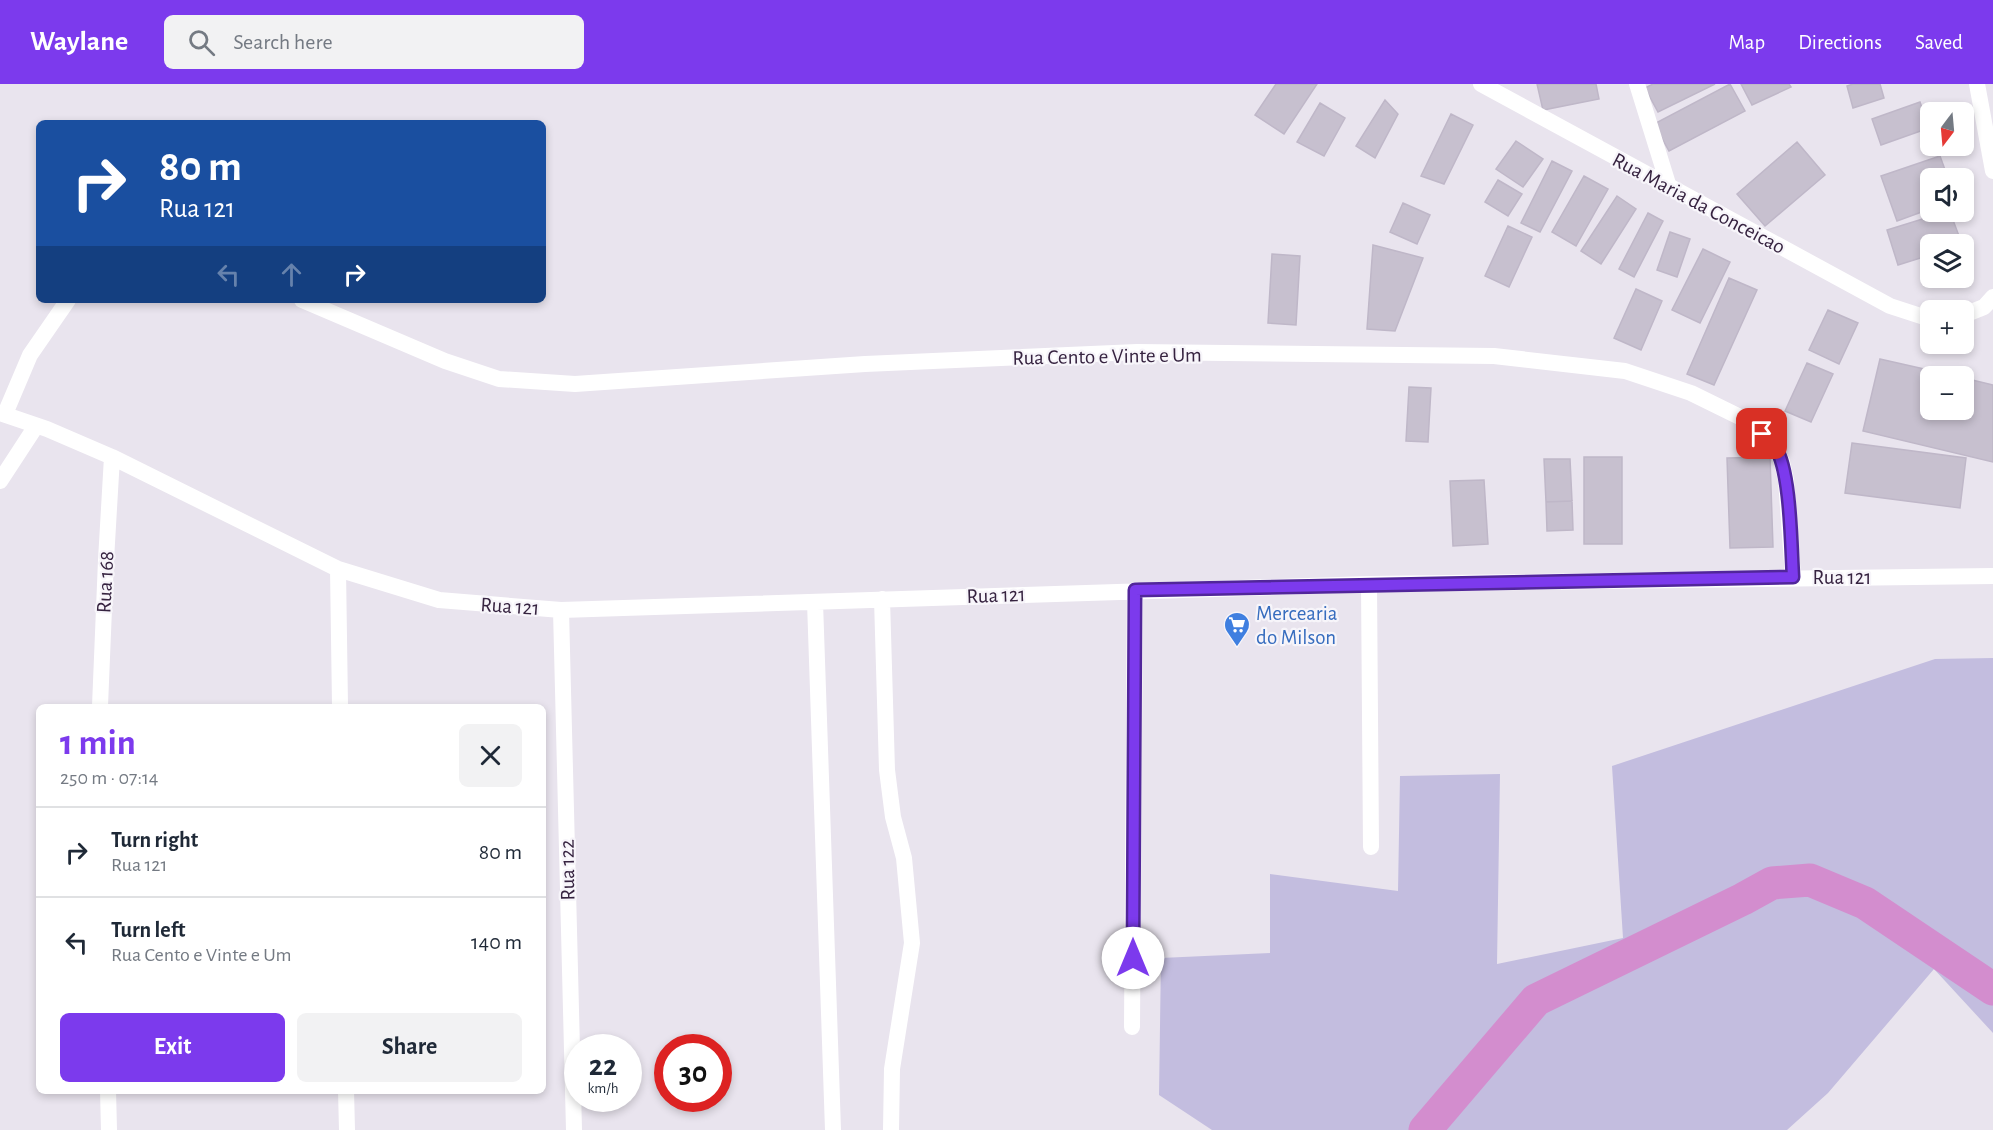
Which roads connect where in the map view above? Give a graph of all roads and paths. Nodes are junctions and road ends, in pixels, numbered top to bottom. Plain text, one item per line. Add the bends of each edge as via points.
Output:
1 (1481, 84) edge
2 (1637, 84) edge
3 (1977, 84) edge
4 (1993, 171) edge
5 (1669, 188) junction
6 (1993, 297) edge
7 (66, 303) edge
8 (309, 303) edge
9 (1974, 311) edge
10 (1920, 316) edge
11 (2, 414) edge
12 (36, 426) junction
13 (112, 457) junction
14 (0, 481) edge
15 (338, 569) junction
16 (1993, 576) edge
17 (1793, 577) junction
18 (1369, 585) junction
19 (1135, 590) junction
20 (882, 599) junction
21 (814, 602) junction
22 (561, 610) junction
23 (100, 704) edge
24 (340, 704) edge
25 (1371, 847) dead end
26 (1132, 1027) dead end
27 (108, 1094) edge
28 (346, 1094) edge
29 (109, 1130) edge
30 (347, 1130) edge
31 (574, 1130) edge
32 (833, 1130) edge
33 (891, 1130) edge

1 - 5 street, Rua Maria da Conceicao
2 - 5 street
3 - 4 street
5 - 10 street, Rua Maria da Conceicao via 1890,306
6 - 9 street
7 - 11 street via 30,355
8 - 17 street, Rua Cento e Vinte e Um via 445,361 499,379 575,384 865,364 1137,352 1494,356 1625,371 1691,393 1748,421 1775,447 1786,480
11 - 12 street, Rua 121
12 - 13 street, Rua 121
12 - 14 street
13 - 15 street, Rua 121
13 - 23 street, Rua 168
15 - 22 street, Rua 121 via 439,600
15 - 24 street
16 - 17 street, Rua 121
17 - 18 street, Rua 121
18 - 19 street, Rua 121
18 - 25 street
19 - 20 street, Rua 121
19 - 26 street
20 - 21 street, Rua 121
20 - 33 street via 887,770 893,817 904,858 912,943 892,1069
21 - 22 street, Rua 121
21 - 32 street
22 - 31 street, Rua 122
27 - 29 street
28 - 30 street

